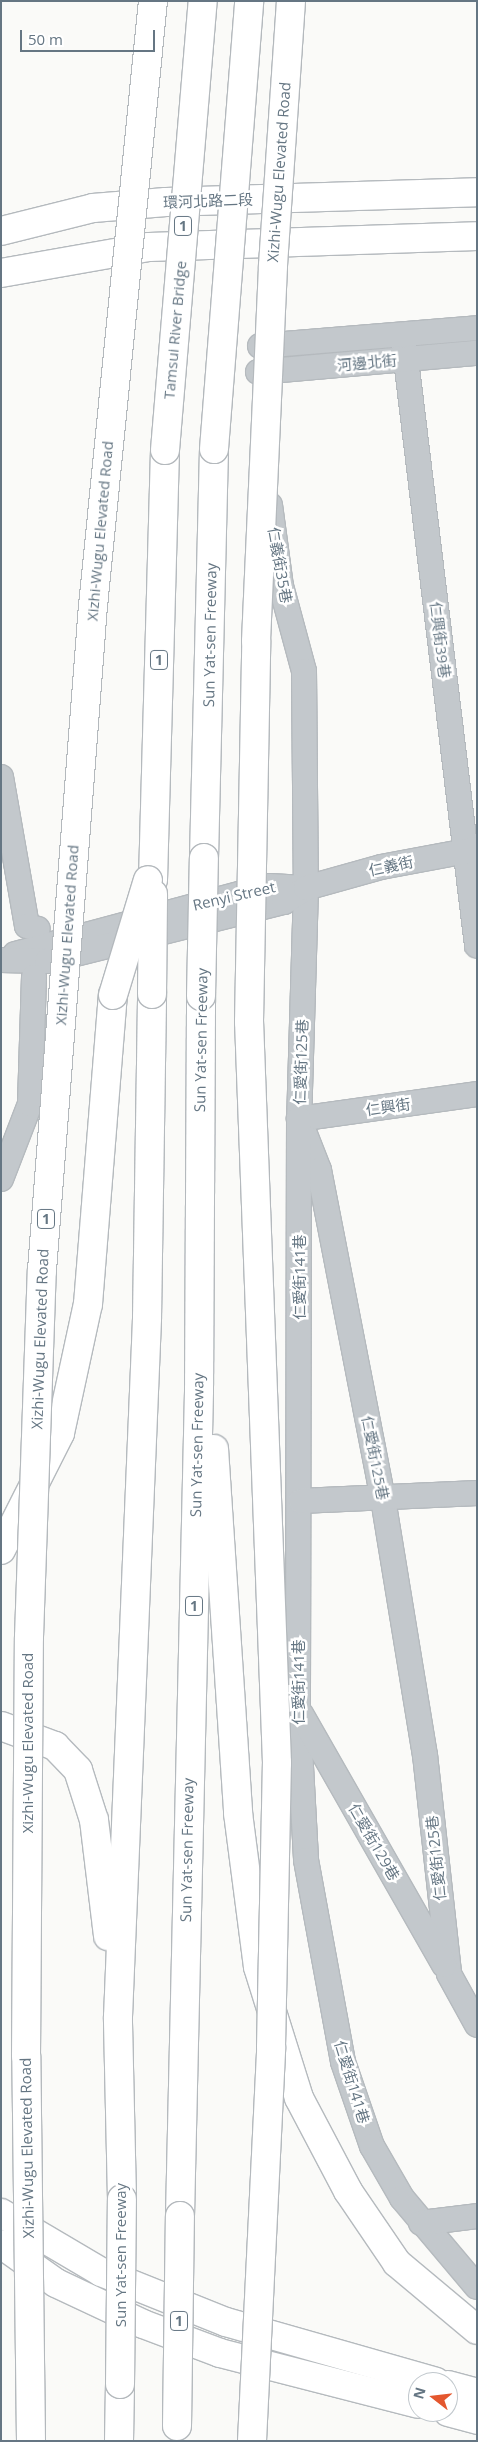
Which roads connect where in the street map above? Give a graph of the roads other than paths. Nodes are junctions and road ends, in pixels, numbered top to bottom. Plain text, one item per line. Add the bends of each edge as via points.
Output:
1 (153, 1) edge
2 (202, 1) edge
3 (249, 1) edge
4 (291, 1) edge
5 (477, 192) edge
6 (1, 231) edge
7 (477, 236) edge
8 (261, 242) junction
9 (1, 273) edge
10 (477, 328) edge
11 (403, 335) junction
12 (260, 346) junction
13 (477, 353) edge
14 (406, 359) junction
15 (258, 372) junction
16 (165, 450) joint
17 (1, 777) edge
18 (471, 850) edge
19 (151, 877) junction
20 (306, 888) junction
21 (38, 929) dead end
22 (477, 946) edge
23 (1, 959) edge
24 (34, 977) dead end
25 (477, 1094) edge
26 (299, 1119) junction
27 (1, 1179) edge
28 (200, 1225) junction
29 (477, 1494) edge
30 (383, 1499) junction
31 (301, 1501) junction
32 (1, 1550) edge
33 (298, 1711) junction
34 (1, 1726) edge
35 (449, 1974) junction
36 (118, 2017) junction
37 (477, 2025) edge
38 (1, 2212) edge
39 (477, 2216) edge
40 (421, 2223) junction
41 (1, 2244) edge
42 (477, 2287) edge
43 (477, 2330) edge
44 (408, 2374) edge
45 (458, 2388) edge
46 (477, 2393) edge
47 (408, 2401) edge
48 (458, 2415) edge
49 (477, 2420) edge
50 (177, 2433) edge
51 (31, 2441) edge
52 (119, 2441) edge
53 (252, 2441) edge

1 - 51 main road, Xizhi-Wugu Elevated Road / 1, bridge via 131,190 93,606 42,1270 28,1637 26,2056
2 - 16 main road, Tamsui River Bridge / 1, bridge
3 - 28 main road, Sun Yat-sen Freeway / 1, bridge via 214,449 201,996
4 - 53 main road, Xizhi-Wugu Elevated Road, bridge via 273,265 256,631 249,1012 277,1763 271,2047
5 - 6 main road, 環河北路二段 via 166,202 93,208
7 - 8 main road
8 - 9 main road via 149,247
8 - 12 street, 仁義街35巷
10 - 11 street, 河邊北街
11 - 12 street, 河邊北街
11 - 14 street, 仁興街39巷
12 - 15 street, 仁義街35巷
13 - 14 street, 河邊北街
14 - 15 street, 河邊北街
14 - 18 street, 仁興街39巷
15 - 20 street, 仁義街35巷 via 256,397 281,586 304,671
16 - 19 main road, Sun Yat-sen Freeway / 1
17 - 21 street via 27,926
18 - 20 street, 仁義街 via 381,867
18 - 22 street, 仁興街39巷
19 - 32 main road, bridge via 113,995 88,1304 60,1433
19 - 36 main road, Sun Yat-sen Freeway / 1, bridge via 147,1318
20 - 23 street, Renyi Street via 284,902 47,961
20 - 26 street, 仁愛街125巷
24 - 27 street via 30,1104
25 - 26 street, 仁興街
26 - 30 street, 仁愛街125巷 via 319,1170
26 - 31 street, 仁愛街141巷
28 - 43 main road via 238,1812 258,1967 299,2098 348,2191 397,2263
28 - 50 main road, Sun Yat-sen Freeway / 1, bridge
29 - 30 street
30 - 31 street
30 - 35 street, 仁愛街125巷 via 425,1755
31 - 33 street, 仁愛街141巷
33 - 35 street, 仁愛街129巷
33 - 40 street, 仁愛街141巷 via 306,1860 343,2062 372,2146
34 - 36 main road via 55,1746 78,1770 94,1820
35 - 37 street, 仁愛街125巷
36 - 52 main road, Sun Yat-sen Freeway / 1, bridge via 122,2199
38 - 44 main road via 101,2272 226,2322
39 - 40 street
40 - 42 street, 仁愛街141巷
41 - 47 main road via 56,2283 220,2354
45 - 46 main road
48 - 49 main road

